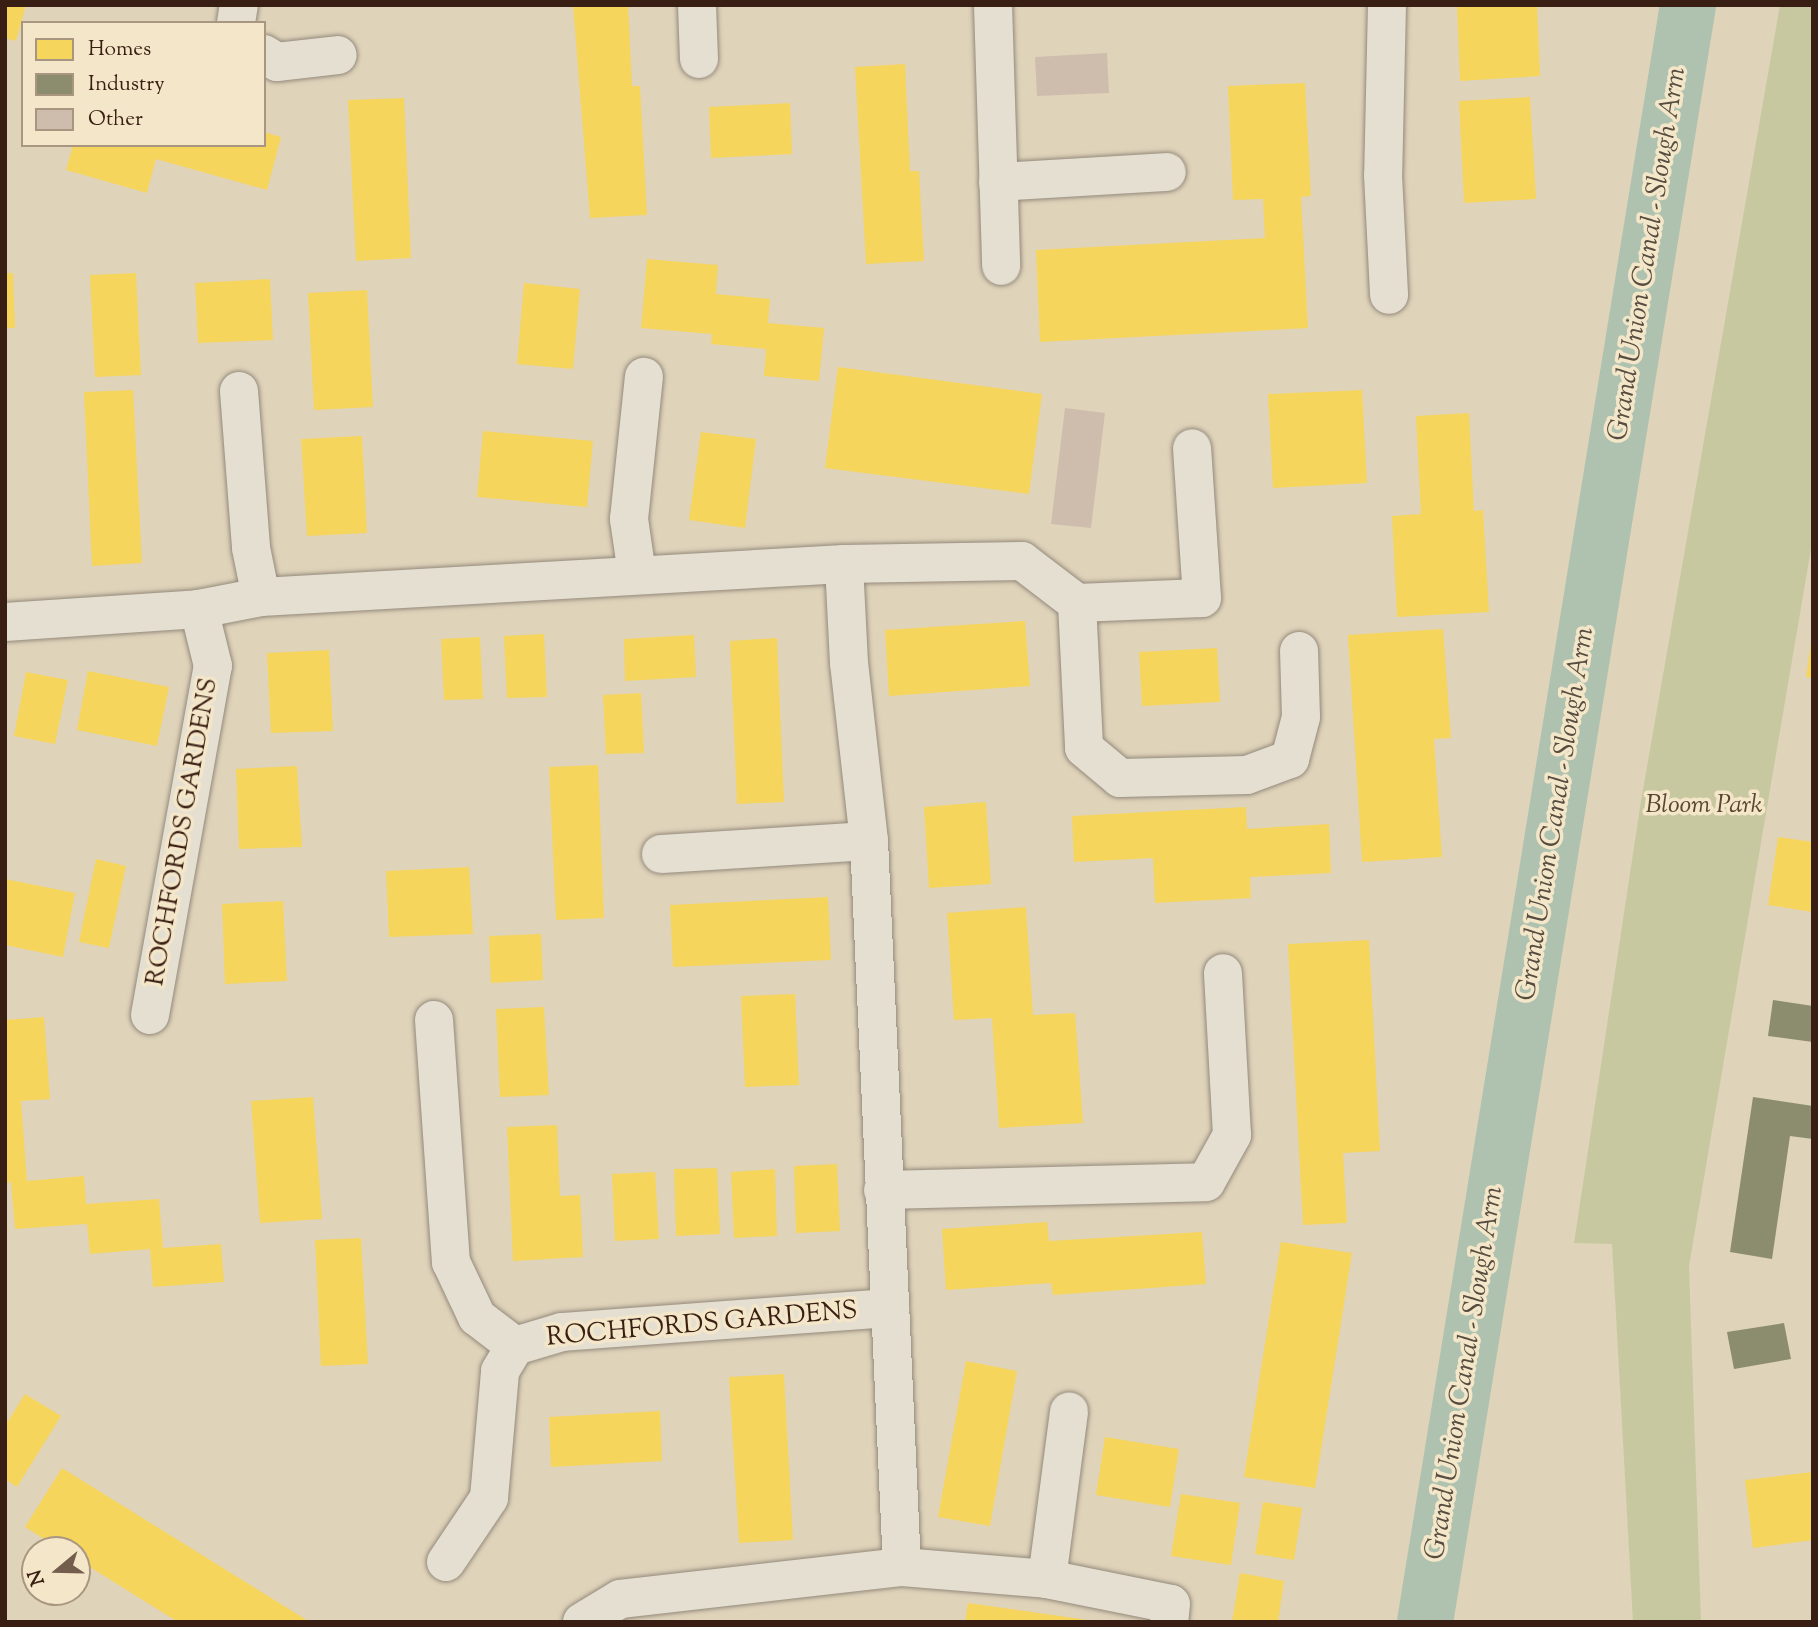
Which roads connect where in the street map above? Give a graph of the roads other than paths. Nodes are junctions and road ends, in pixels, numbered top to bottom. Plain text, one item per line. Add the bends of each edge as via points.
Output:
1 (697, 5) edge
2 (993, 5) edge
3 (1387, 5) edge
4 (266, 55) edge
5 (338, 55) dead end
6 (699, 58) dead end
7 (1167, 172) dead end
8 (998, 182) junction
9 (1001, 265) dead end
10 (1389, 295) dead end
11 (645, 377) dead end
12 (239, 391) dead end
13 (1192, 448) dead end
14 (844, 565) junction
15 (637, 574) junction
16 (261, 597) junction
17 (1077, 603) junction
18 (200, 609) junction
19 (5, 622) edge
20 (1299, 651) dead end
21 (869, 841) junction
22 (661, 855) dead end
23 (1223, 973) dead end
24 (150, 1015) dead end
25 (434, 1020) dead end
26 (883, 1190) junction
27 (890, 1308) junction
28 (515, 1346) junction
29 (1069, 1411) dead end
30 (446, 1562) dead end
31 (902, 1567) junction
32 (1047, 1579) junction
33 (582, 1622) edge
34 (1169, 1622) edge

1 - 6 street
2 - 8 street
3 - 10 street via 1383,175
4 - 5 street via 277,62
7 - 8 street
8 - 9 street
11 - 15 street via 629,519
12 - 16 street via 251,548
13 - 17 street via 1202,598
14 - 15 street
14 - 17 street via 1022,561
14 - 21 street, ROCHFORDS GARDENS via 849,663
15 - 16 street
16 - 18 street
17 - 20 street via 1084,748 1120,778 1247,775 1290,760 1301,717
18 - 19 street
18 - 24 street, ROCHFORDS GARDENS via 213,666
21 - 22 street
21 - 26 street, ROCHFORDS GARDENS
23 - 26 street via 1232,1135 1206,1181
25 - 28 street, ROCHFORDS GARDENS via 451,1262 477,1317
26 - 27 street, ROCHFORDS GARDENS
27 - 28 street, ROCHFORDS GARDENS via 562,1332
27 - 31 street, ROCHFORDS GARDENS
28 - 30 street, ROCHFORDS GARDENS via 500,1371 489,1498
29 - 32 street
31 - 32 street
31 - 33 street via 620,1599
32 - 34 street via 1171,1604

